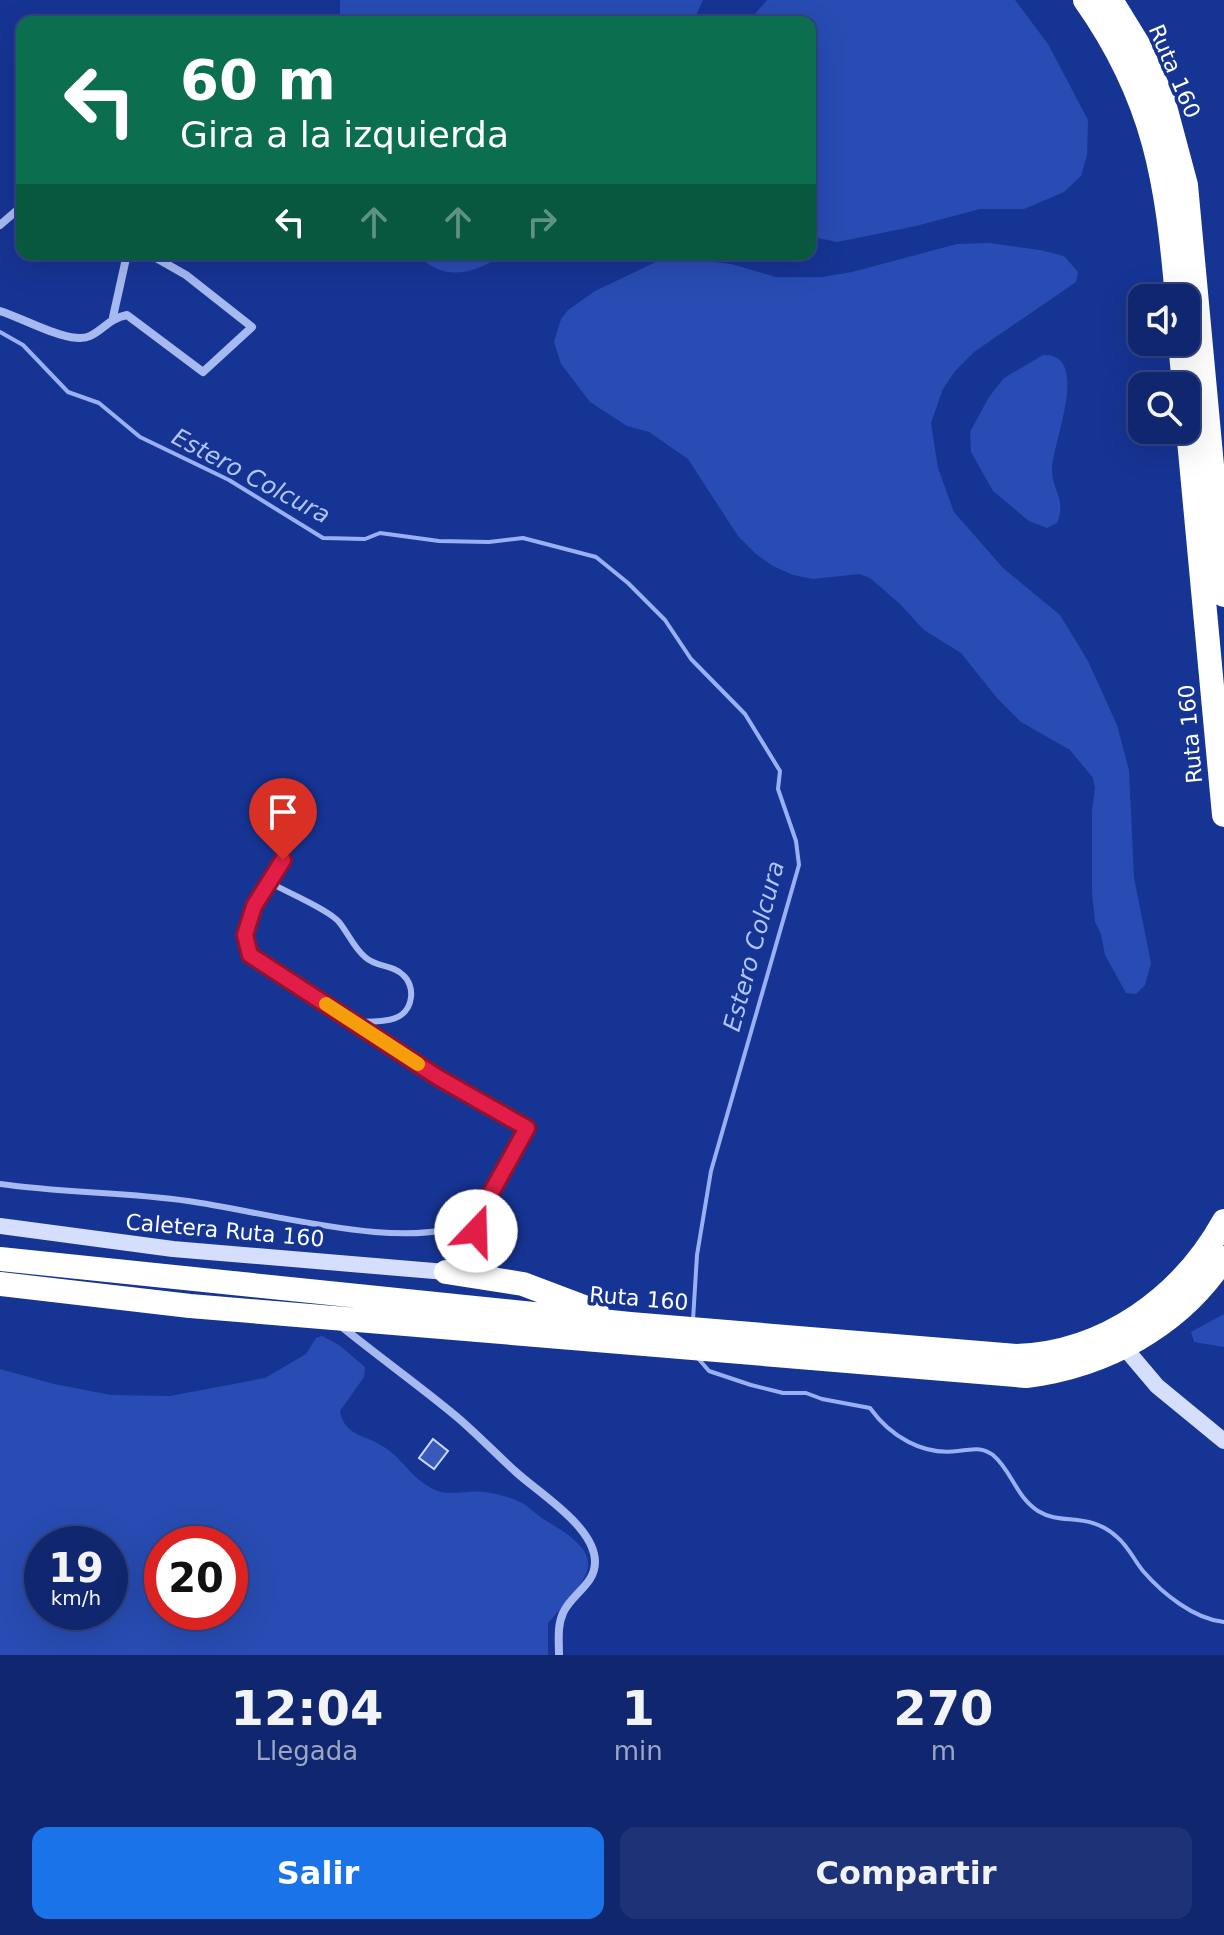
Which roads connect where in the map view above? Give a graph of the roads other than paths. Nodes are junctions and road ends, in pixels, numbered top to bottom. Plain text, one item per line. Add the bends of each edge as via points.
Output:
1 (1085, 0) edge
2 (1111, 0) edge
3 (16, 211) edge
4 (0, 225) edge
5 (126, 260) edge
6 (160, 260) edge
7 (1176, 284) edge
8 (0, 311) edge
9 (113, 317) junction
10 (1189, 444) edge
11 (1224, 595) edge
12 (1224, 815) edge
13 (283, 860) dead end
14 (269, 882) junction
15 (353, 1022) junction
16 (0, 1184) edge
17 (476, 1220) junction
18 (1224, 1221) edge
19 (0, 1226) edge
20 (1224, 1258) edge
21 (0, 1259) edge
22 (446, 1272) junction
23 (0, 1284) edge
24 (523, 1284) junction
25 (37, 1290) junction
26 (0, 1292) edge
27 (331, 1319) junction
28 (630, 1324) junction
29 (681, 1338) junction
30 (709, 1341) junction
31 (1124, 1347) junction
32 (1224, 1441) edge
33 (559, 1655) edge

1 - 7 highway, Ruta 160 via 1128,71 1150,127 1165,186
2 - 11 highway, Ruta 160 via 1163,99 1186,185
3 - 4 street
5 - 9 street
6 - 9 street via 252,327 203,372 127,315
8 - 9 street via 74,339 89,337
10 - 12 highway, Ruta 160
13 - 14 lane
14 - 15 lane via 245,935 250,955
14 - 15 lane via 337,920 363,956 405,976 411,1001 404,1014 392,1021
15 - 17 lane via 527,1128
16 - 17 lane via 186,1201 390,1233 446,1231
17 - 22 lane
17 - 24 lane via 489,1263
18 - 30 highway, Ruta 160 via 1190,1272 1142,1314 1104,1335 1048,1353
19 - 22 street, Caletera Ruta 160 via 173,1249
20 - 31 highway, Ruta 160 via 1192,1298
21 - 28 highway, Ruta 160
22 - 24 highway
23 - 25 highway, Ruta 160
24 - 28 highway
25 - 26 highway
25 - 27 highway, Ruta 160
27 - 29 highway, Ruta 160
27 - 33 street via 476,1433 562,1510 588,1541 594,1571 562,1615
28 - 29 highway, Ruta 160
29 - 30 highway, Ruta 160
30 - 31 highway, Ruta 160 via 1026,1376 1073,1368
31 - 32 street via 1157,1386

